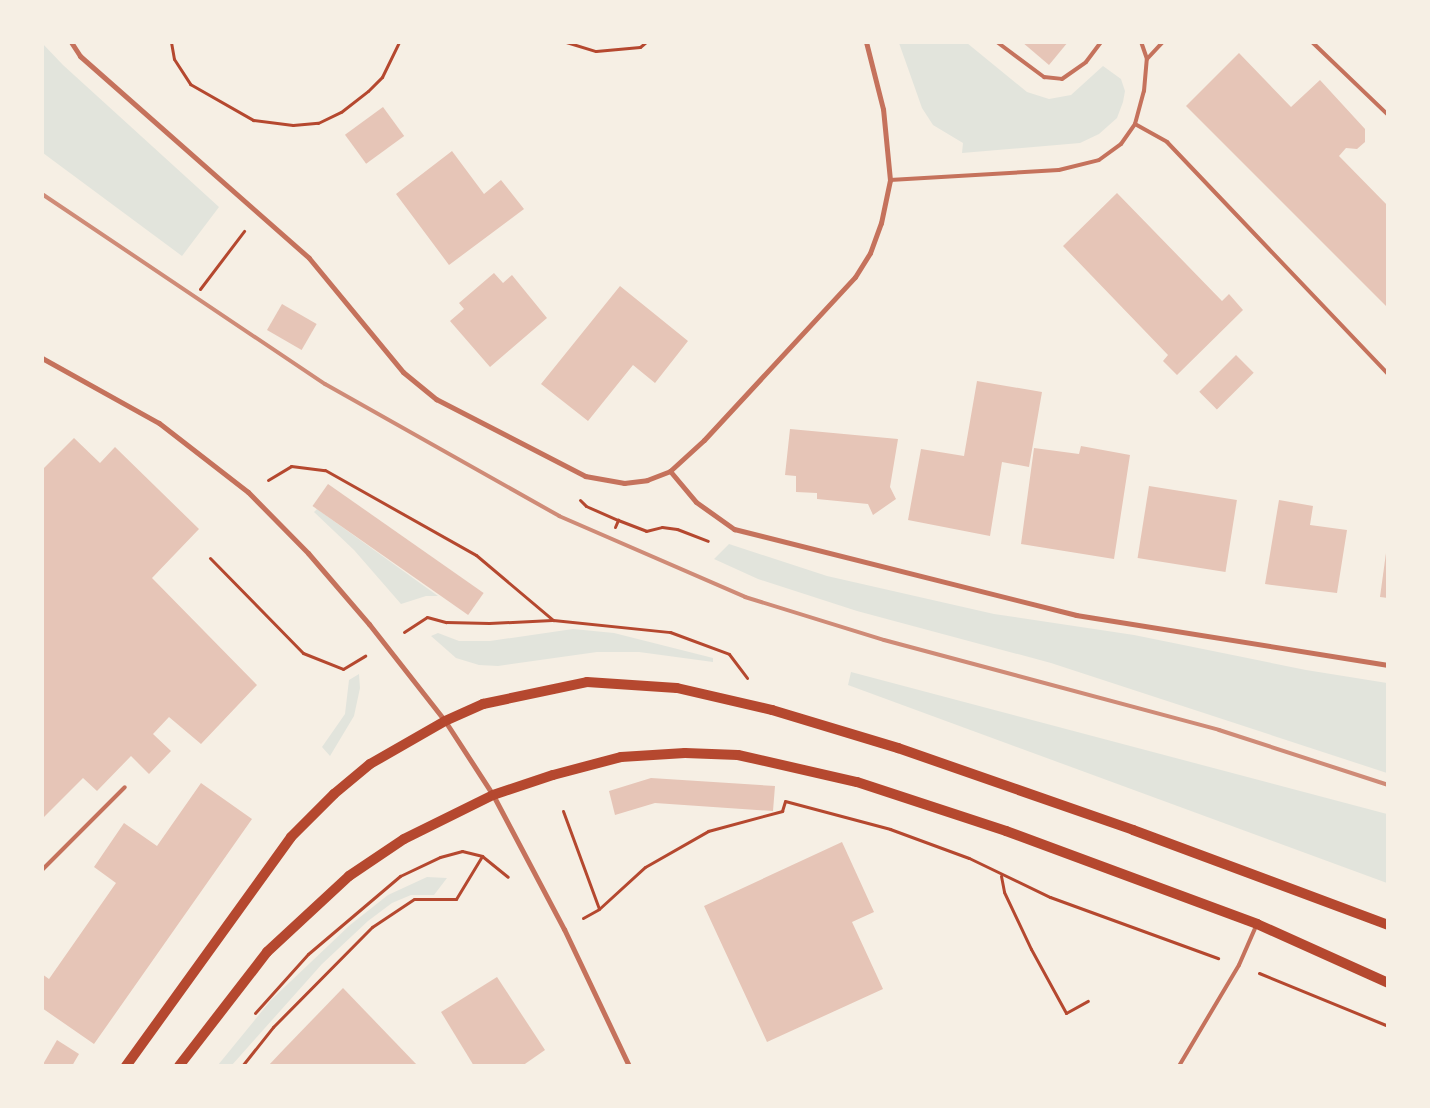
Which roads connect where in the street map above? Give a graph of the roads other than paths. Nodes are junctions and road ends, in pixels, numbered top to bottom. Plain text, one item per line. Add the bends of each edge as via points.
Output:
1 (71, 42) edge
2 (866, 42) edge
3 (997, 42) edge
4 (1101, 42) edge
5 (1141, 42) edge
6 (1163, 42) edge
7 (1312, 42) edge
8 (1147, 59) junction
9 (1388, 116) edge
10 (1135, 124) junction
11 (890, 180) junction
12 (42, 358) edge
13 (1388, 374) edge
14 (670, 471) junction
15 (1388, 665) edge
16 (444, 721) junction
17 (125, 786) dead end
18 (493, 795) junction
19 (42, 870) edge
20 (1257, 924) junction
21 (1388, 924) edge
22 (1388, 983) edge
23 (126, 1066) edge
24 (180, 1066) edge
25 (629, 1066) edge
26 (1179, 1066) edge

1 - 14 street via 80,56 309,258 403,372 436,399 585,476 624,483 647,480
2 - 11 street via 884,109
3 - 4 lane via 1044,77 1062,79 1086,62
5 - 8 lane
6 - 8 lane
7 - 9 lane
8 - 10 lane via 1144,91
10 - 11 lane via 1121,144 1099,160 1083,166
10 - 13 lane via 1167,142
11 - 14 street via 882,223 870,253 855,277 704,440
12 - 16 street via 159,424 248,492 351,603
14 - 15 street via 696,502 734,529 1076,615
16 - 18 street
16 - 21 main road via 483,704 587,682 677,688 772,710 898,748
16 - 23 main road via 370,764 291,837
17 - 19 lane
18 - 20 main road via 621,757 685,753 738,755 857,782 1006,832
18 - 24 main road via 404,839 349,876 267,952
18 - 25 street via 564,929
20 - 22 main road
20 - 26 lane via 1239,965

